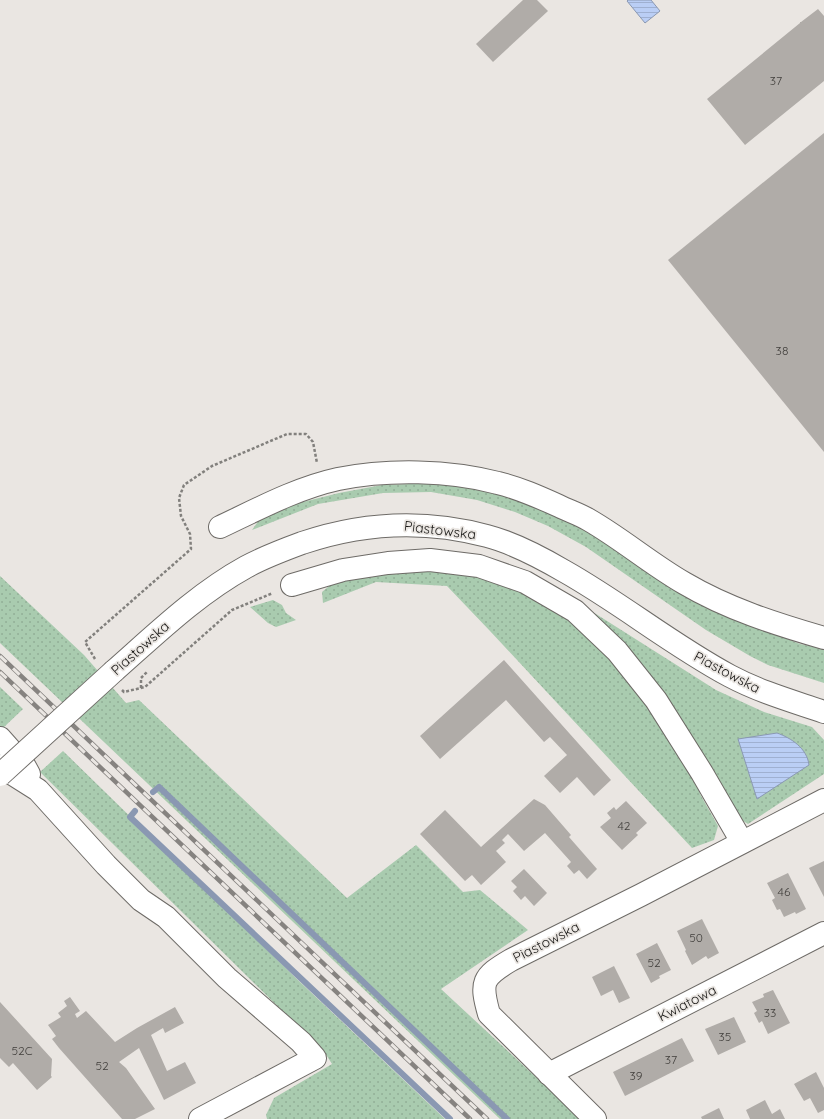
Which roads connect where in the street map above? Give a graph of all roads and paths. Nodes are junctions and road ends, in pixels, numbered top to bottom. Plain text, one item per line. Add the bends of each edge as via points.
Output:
1 (322, 484) junction
2 (220, 527) dead end
3 (292, 585) joint
4 (824, 638) edge
5 (110, 673) junction
6 (144, 674) dead end
7 (140, 688) junction
8 (824, 712) edge
9 (0, 738) edge
10 (0, 766) edge
11 (0, 775) edge
12 (38, 790) junction
13 (824, 800) edge
14 (742, 842) junction
15 (824, 933) edge
16 (549, 1074) junction
17 (235, 1112) edge
18 (200, 1119) edge
19 (595, 1119) edge

1 - 2 street via 302,490
1 - 4 street via 372,473 470,477 498,483 531,494 588,519 683,583 721,603
1 - 5 path via 313,442 306,434 287,434 212,466 184,485 179,498 181,516 190,534 191,549 85,642 92,655
3 - 7 path via 232,610 145,687
3 - 14 street via 343,570 430,560 479,566 525,582 575,611 617,651 656,700
5 - 7 path via 124,692
5 - 8 street, Piastowska via 182,611 246,567 281,550 327,534 370,526 410,524 488,536 526,550 603,594 732,678
5 - 11 street, Piastowska, bridge
6 - 7 path
9 - 12 street via 24,765
10 - 12 street
12 - 17 street via 141,900 166,917 227,978 301,1042 315,1058
13 - 14 street, Piastowska
14 - 16 street, Piastowska via 493,970 485,981 483,994 489,1014
15 - 16 street, Kwiatowa
16 - 19 street
17 - 18 street

